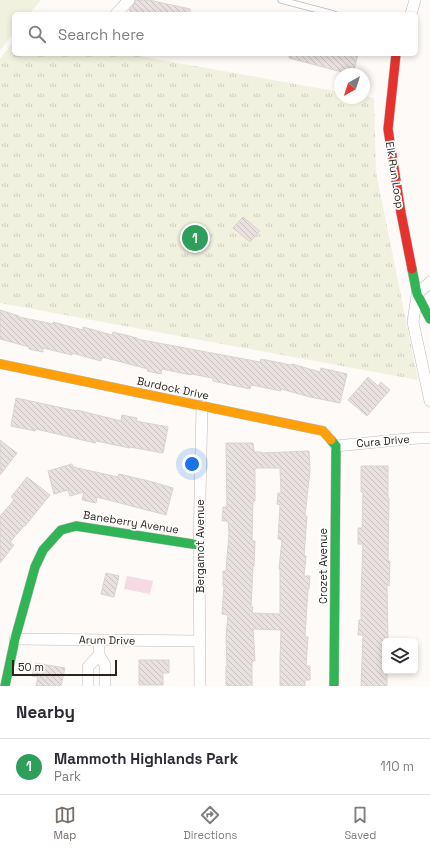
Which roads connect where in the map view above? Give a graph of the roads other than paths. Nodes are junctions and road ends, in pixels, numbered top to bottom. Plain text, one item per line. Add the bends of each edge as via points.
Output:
1 (129, 0) edge
2 (281, 0) edge
3 (416, 0) edge
4 (118, 12) edge
5 (326, 12) edge
6 (411, 12) edge
7 (396, 56) edge
8 (430, 282) edge
9 (417, 294) junction
10 (430, 297) edge
11 (430, 319) edge
12 (1, 366) edge
13 (430, 401) edge
14 (202, 406) junction
15 (430, 438) edge
16 (336, 446) junction
17 (199, 544) junction
18 (15, 639) junction
19 (99, 640) junction
20 (200, 641) junction
21 (99, 655) junction
22 (4, 686) edge
23 (88, 686) edge
24 (105, 686) edge
25 (200, 686) edge
26 (334, 686) edge

1 - 4 street
2 - 5 lane
3 - 6 street
7 - 9 street, Elk Run Loop via 388,129 400,213
8 - 9 street
9 - 10 street
9 - 11 street, Elk Run Loop
9 - 13 street, Elk Run Loop via 414,322
12 - 14 street, Burdock Drive
14 - 16 street, Burdock Drive via 323,431
14 - 17 street, Bergamot Avenue
15 - 16 street, Cura Drive
16 - 26 street, Crozet Avenue
17 - 18 street, Baneberry Avenue via 76,526 61,530 43,550 34,567
17 - 20 street, Bergamot Avenue
18 - 19 street, Arum Drive
18 - 22 street, Baneberry Avenue
19 - 20 street, Arum Drive
19 - 21 street
20 - 25 street, Bergamot Avenue
21 - 23 street via 88,667
21 - 24 street via 105,665

